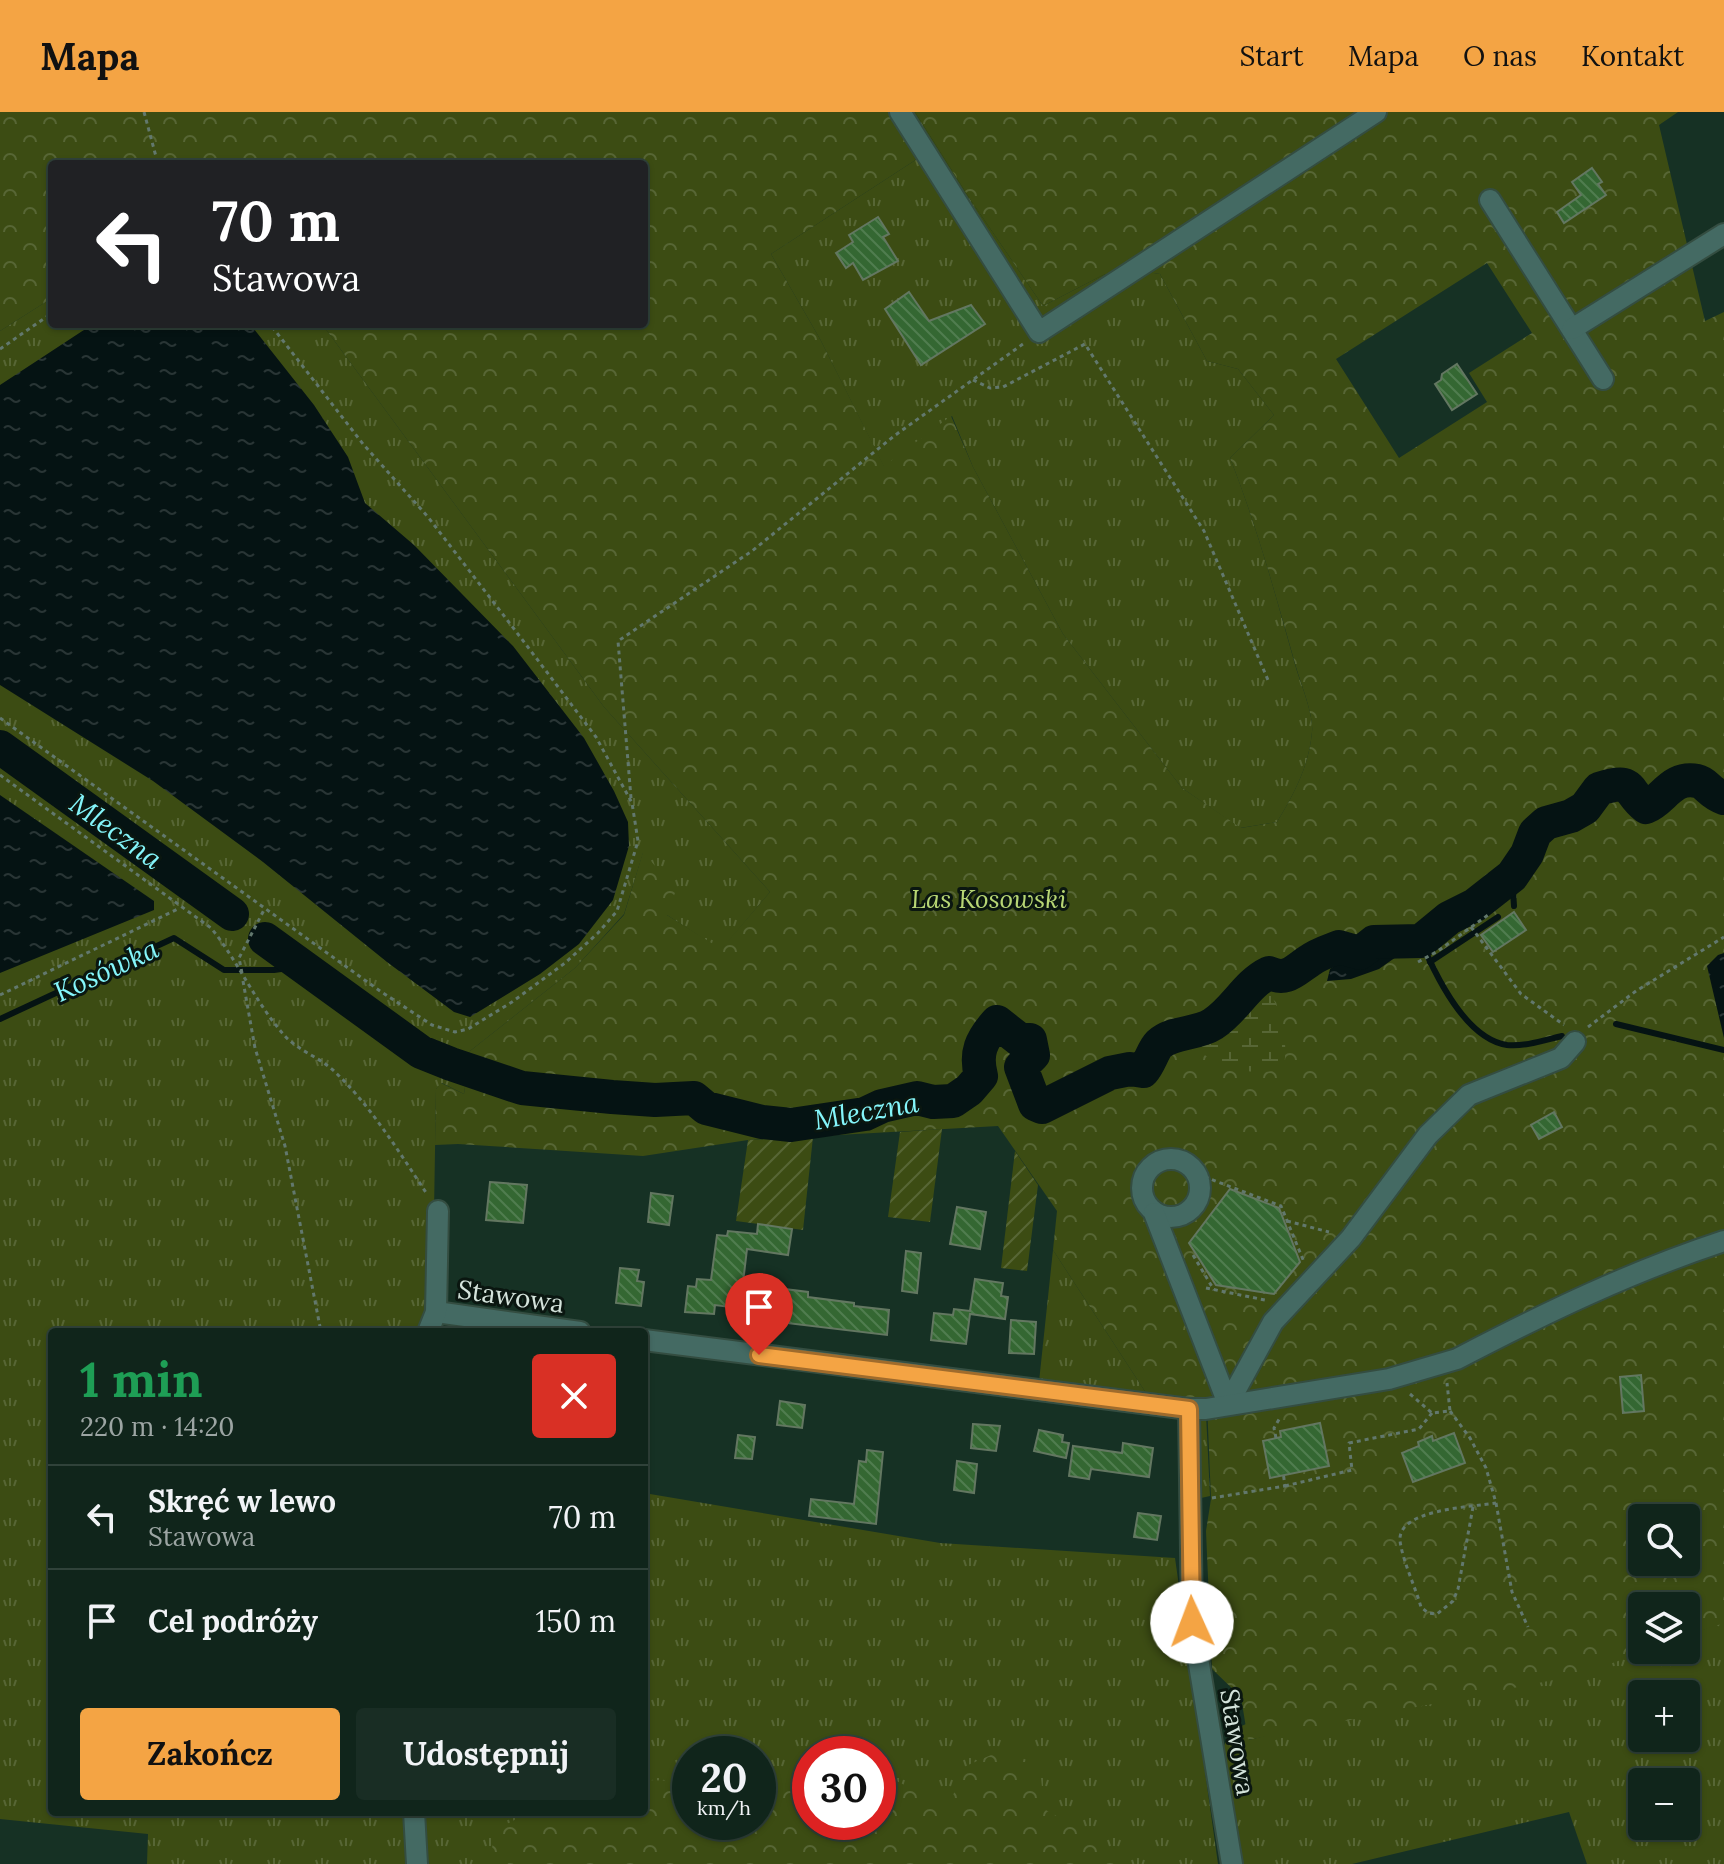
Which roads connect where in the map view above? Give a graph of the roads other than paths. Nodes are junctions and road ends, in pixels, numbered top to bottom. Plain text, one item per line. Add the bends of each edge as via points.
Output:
1 (900, 112) edge
2 (1376, 112) edge
3 (1490, 200) dead end
4 (1724, 234) edge
5 (1572, 329) junction
6 (1603, 379) dead end
7 (1574, 1043) road end
8 (438, 1211) road end
9 (1154, 1213) junction
10 (1724, 1241) edge
11 (436, 1312) junction
12 (430, 1328) edge
13 (551, 1328) edge
14 (648, 1341) edge
15 (1228, 1404) junction
16 (1189, 1409) junction
17 (414, 1816) edge
18 (417, 1864) edge
19 (1232, 1864) edge

1 - 2 street via 1039,332
3 - 5 street
4 - 5 street
5 - 6 street
7 - 15 street via 1561,1058 1469,1095 1428,1135 1351,1238 1273,1322
8 - 11 street
9 - 9 street via 1141,1191 1152,1165 1169,1158 1188,1164 1197,1174 1199,1197 1188,1212 1171,1218
9 - 15 street
10 - 15 street via 1640,1270 1444,1363 1389,1379
11 - 12 street
11 - 13 street, Stawowa
14 - 16 street
15 - 16 street
16 - 19 street, Stawowa via 1192,1622
17 - 18 street

